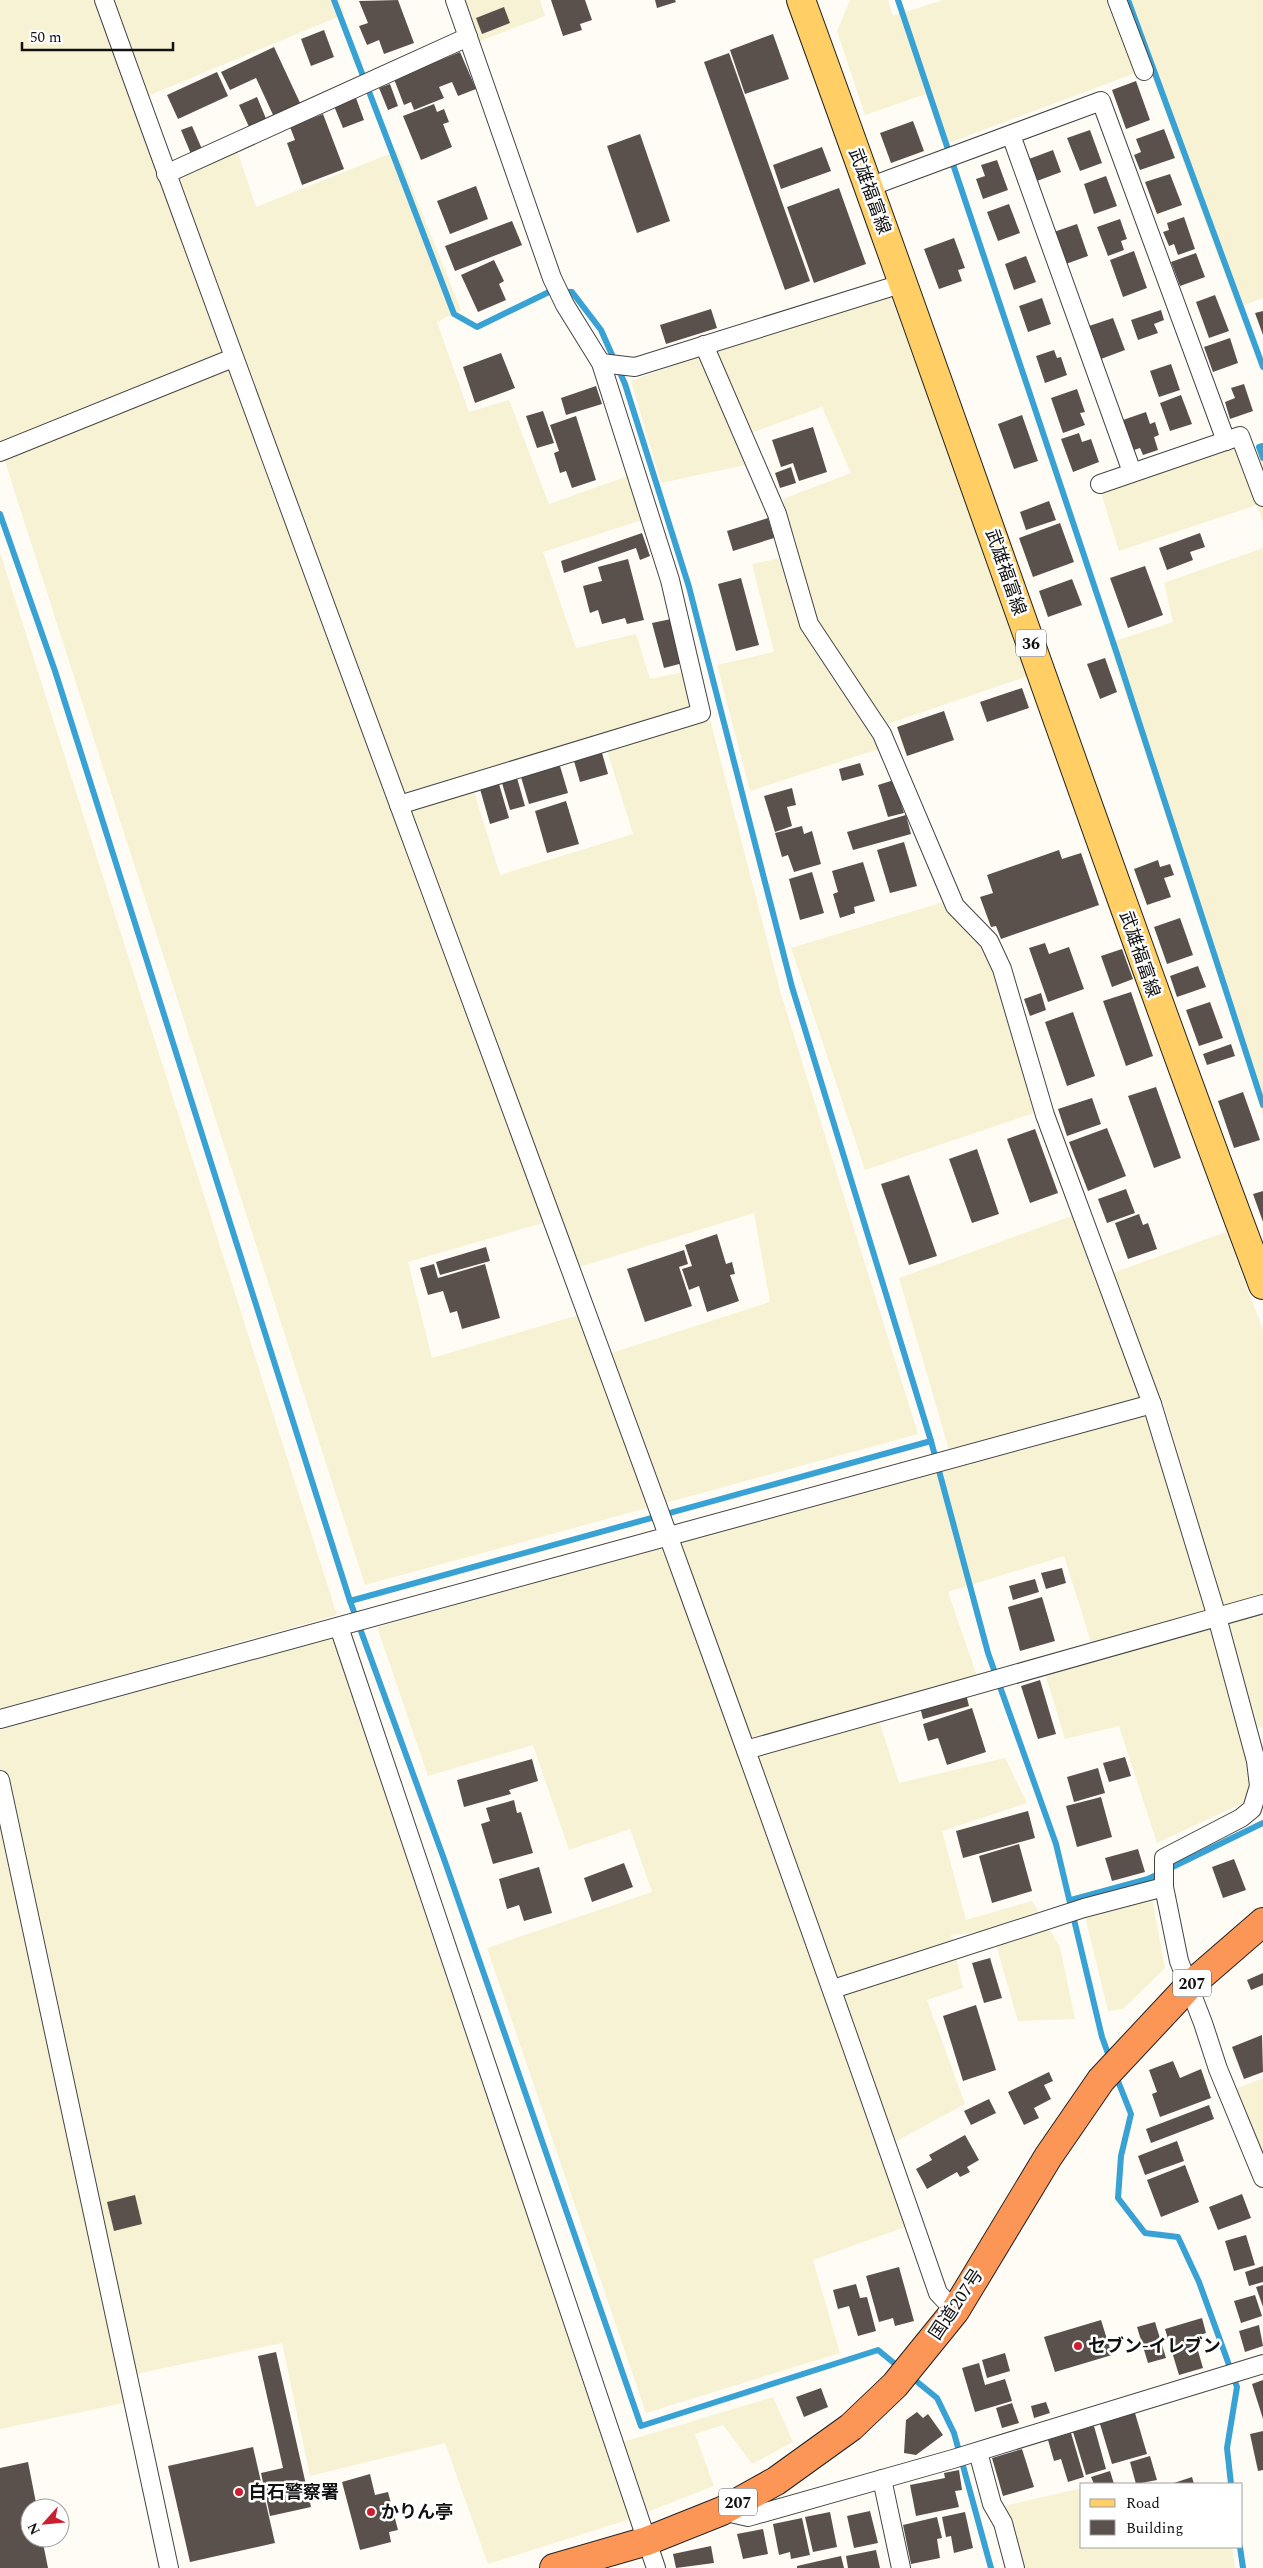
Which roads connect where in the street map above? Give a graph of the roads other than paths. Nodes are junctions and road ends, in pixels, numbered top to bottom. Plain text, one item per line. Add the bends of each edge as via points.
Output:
1 (104, 0) edge
2 (455, 0) edge
3 (801, 0) edge
4 (1117, 0) edge
5 (468, 37) junction
6 (1144, 71) dead end
7 (1011, 135) junction
8 (166, 174) junction
9 (869, 187) junction
10 (904, 283) junction
11 (704, 345) junction
12 (233, 358) junction
13 (601, 363) junction
14 (1226, 441) junction
15 (0, 452) edge
16 (1257, 461) edge
17 (1132, 472) junction
18 (1100, 484) dead end
19 (1263, 497) edge
20 (399, 806) junction
21 (1263, 1285) edge
22 (1152, 1404) junction
23 (664, 1522) junction
24 (1263, 1604) edge
25 (1217, 1617) junction
26 (353, 1623) junction
27 (0, 1719) edge
28 (746, 1750) junction
29 (0, 1780) edge
30 (1163, 1876) junction
31 (1263, 1922) edge
32 (1188, 1987) junction
33 (833, 1989) junction
34 (1263, 2178) edge
35 (955, 2312) junction
36 (1263, 2364) edge
37 (967, 2455) junction
38 (882, 2479) junction
39 (722, 2511) junction
40 (647, 2541) junction
41 (169, 2568) edge
42 (554, 2568) edge
43 (656, 2568) edge
44 (901, 2568) edge
45 (1015, 2568) edge

1 - 8 street
2 - 5 street
3 - 9 main road, 武雄福富線 / 36
4 - 6 street
5 - 8 street
5 - 13 street via 552,278
7 - 9 street
7 - 14 street via 1101,101
7 - 17 street
8 - 12 street
9 - 10 main road, 武雄福富線 / 36
10 - 11 street
10 - 21 main road, 武雄福富線 / 36 via 1158,1003
11 - 13 street via 635,366
11 - 22 street via 778,514 809,624 882,734 955,906 989,941 1002,969 1045,1116
12 - 15 street
12 - 20 street
13 - 20 street via 670,580 701,714
14 - 16 street via 1240,436
14 - 17 street
16 - 19 street
17 - 18 street
20 - 23 street
22 - 23 street via 921,1468
22 - 25 street
23 - 26 street
23 - 28 street
24 - 25 street
25 - 28 street
25 - 30 street via 1256,1761 1259,1786 1252,1809 1241,1818 1164,1858
26 - 27 street
26 - 40 street
28 - 33 street
29 - 41 street
30 - 32 street via 1179,1961
30 - 33 street via 1084,1908
31 - 32 highway, 国道207号 / 207
32 - 34 street
32 - 35 highway, 国道207号 / 207 via 1101,2080 1048,2157
33 - 35 street via 938,2292
35 - 39 highway, 国道207号 / 207 via 916,2362 851,2427 776,2481
36 - 37 street
37 - 38 street
37 - 45 street via 1003,2523
38 - 39 street via 748,2517
38 - 44 street
39 - 40 highway, 国道207号 / 207
40 - 42 highway, 国道207号 / 207
40 - 43 street

